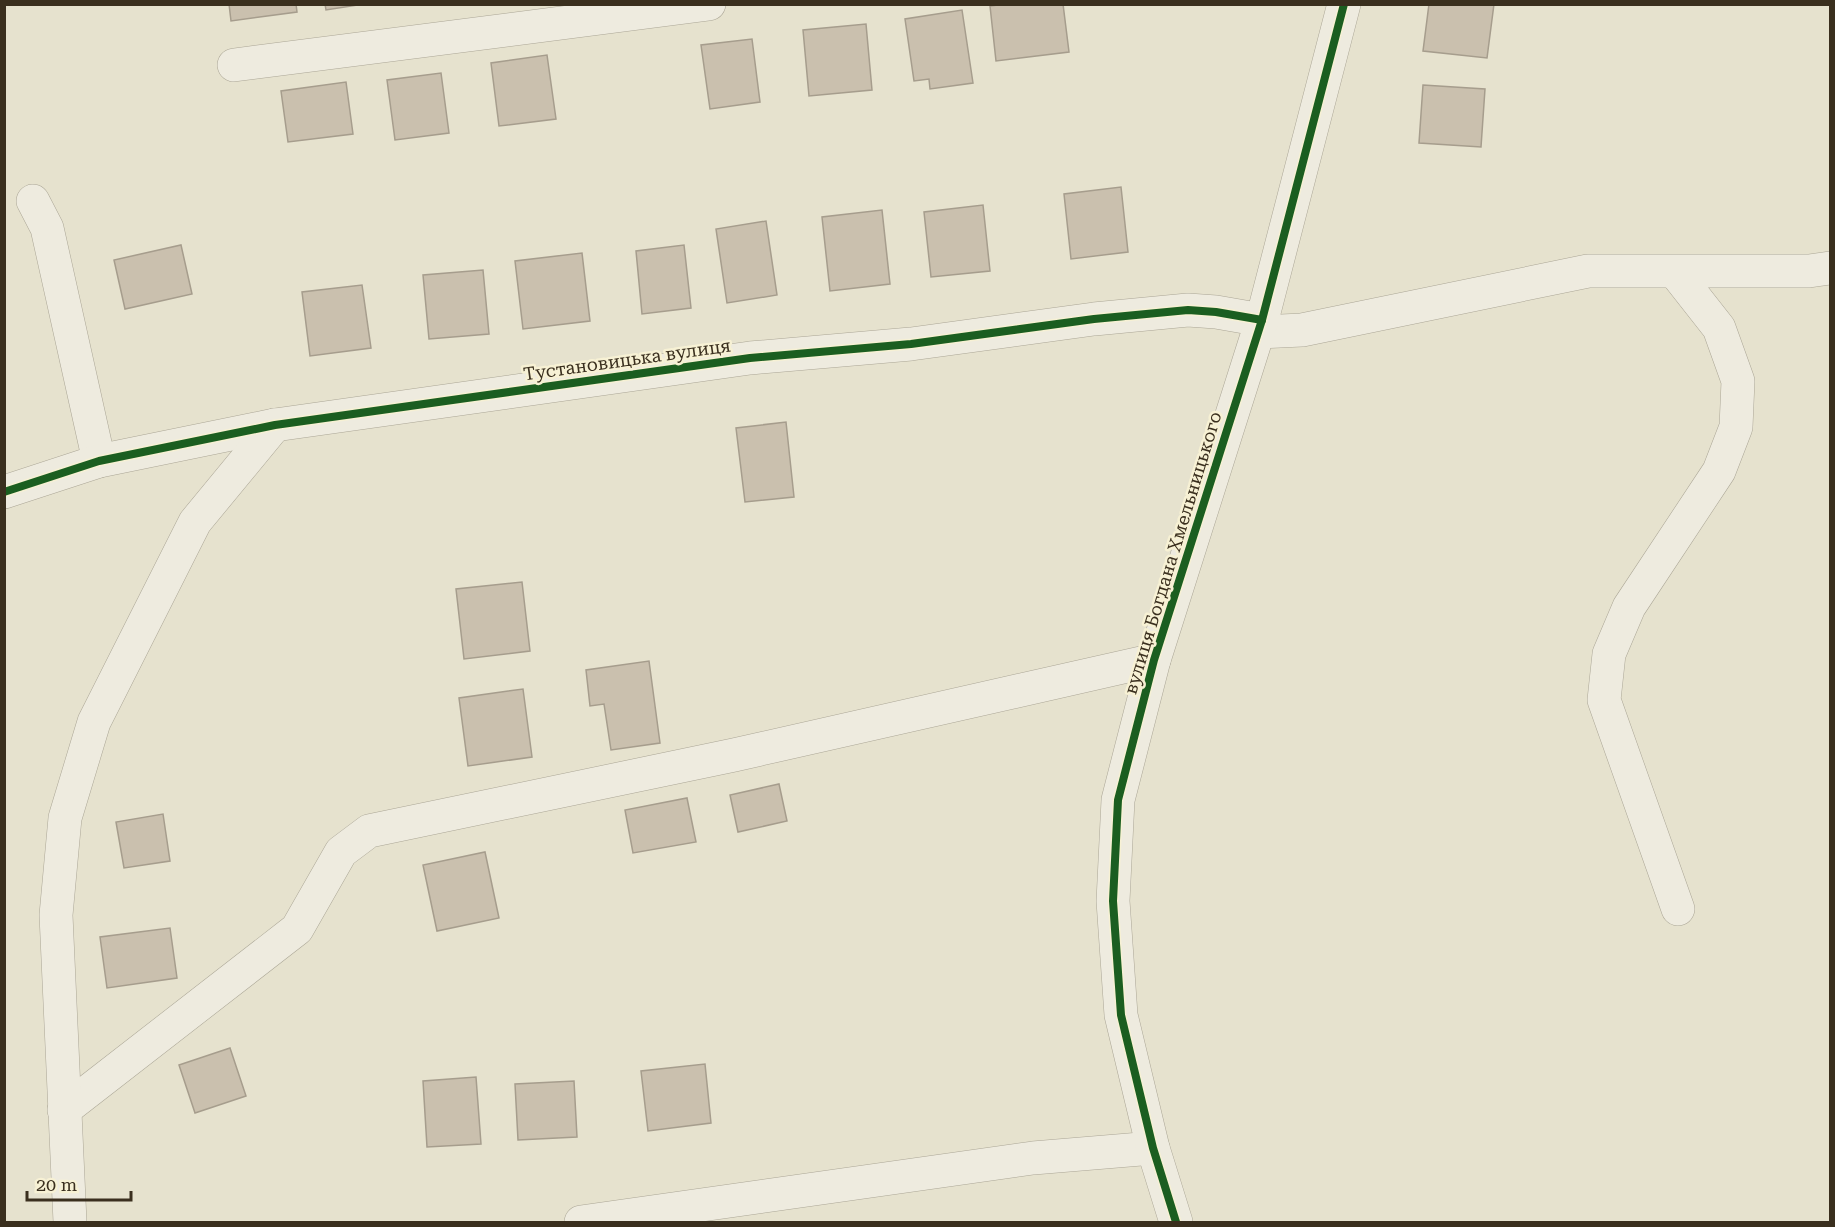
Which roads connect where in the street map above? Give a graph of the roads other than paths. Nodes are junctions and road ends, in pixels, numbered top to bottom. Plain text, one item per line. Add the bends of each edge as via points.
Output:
1 (709, 4) edge
2 (1337, 7) edge
3 (234, 65) dead end
4 (33, 201) dead end
5 (1830, 268) edge
6 (1675, 272) junction
7 (1260, 326) junction
8 (275, 425) junction
9 (99, 461) junction
10 (4, 492) edge
11 (1154, 660) junction
12 (1678, 909) dead end
13 (64, 1110) junction
14 (1153, 1148) junction
15 (70, 1222) edge
16 (581, 1222) edge
17 (1176, 1222) edge

1 - 3 street
2 - 7 street, вулиця Богдана Хмельницького
4 - 9 street via 47,228
5 - 6 street, Тустановицька вулиця
6 - 7 street, Тустановицька вулиця via 1588,271 1302,330
6 - 12 street via 1719,328 1738,381 1736,427 1719,471 1629,607 1609,654 1604,700
7 - 8 street, Тустановицька вулиця via 1216,312 1188,310 1094,319 911,344 750,358
7 - 11 street, вулиця Богдана Хмельницького
8 - 9 street, Тустановицька вулиця
8 - 13 street via 195,522 94,722 65,818 56,915
9 - 10 street, Тустановицька вулиця
11 - 13 street via 734,755 369,831 341,852 297,929
11 - 14 street, вулиця Богдана Хмельницького via 1118,800 1113,901 1121,1015
13 - 15 street
14 - 16 street via 1033,1158
14 - 17 street, вулиця Богдана Хмельницького

